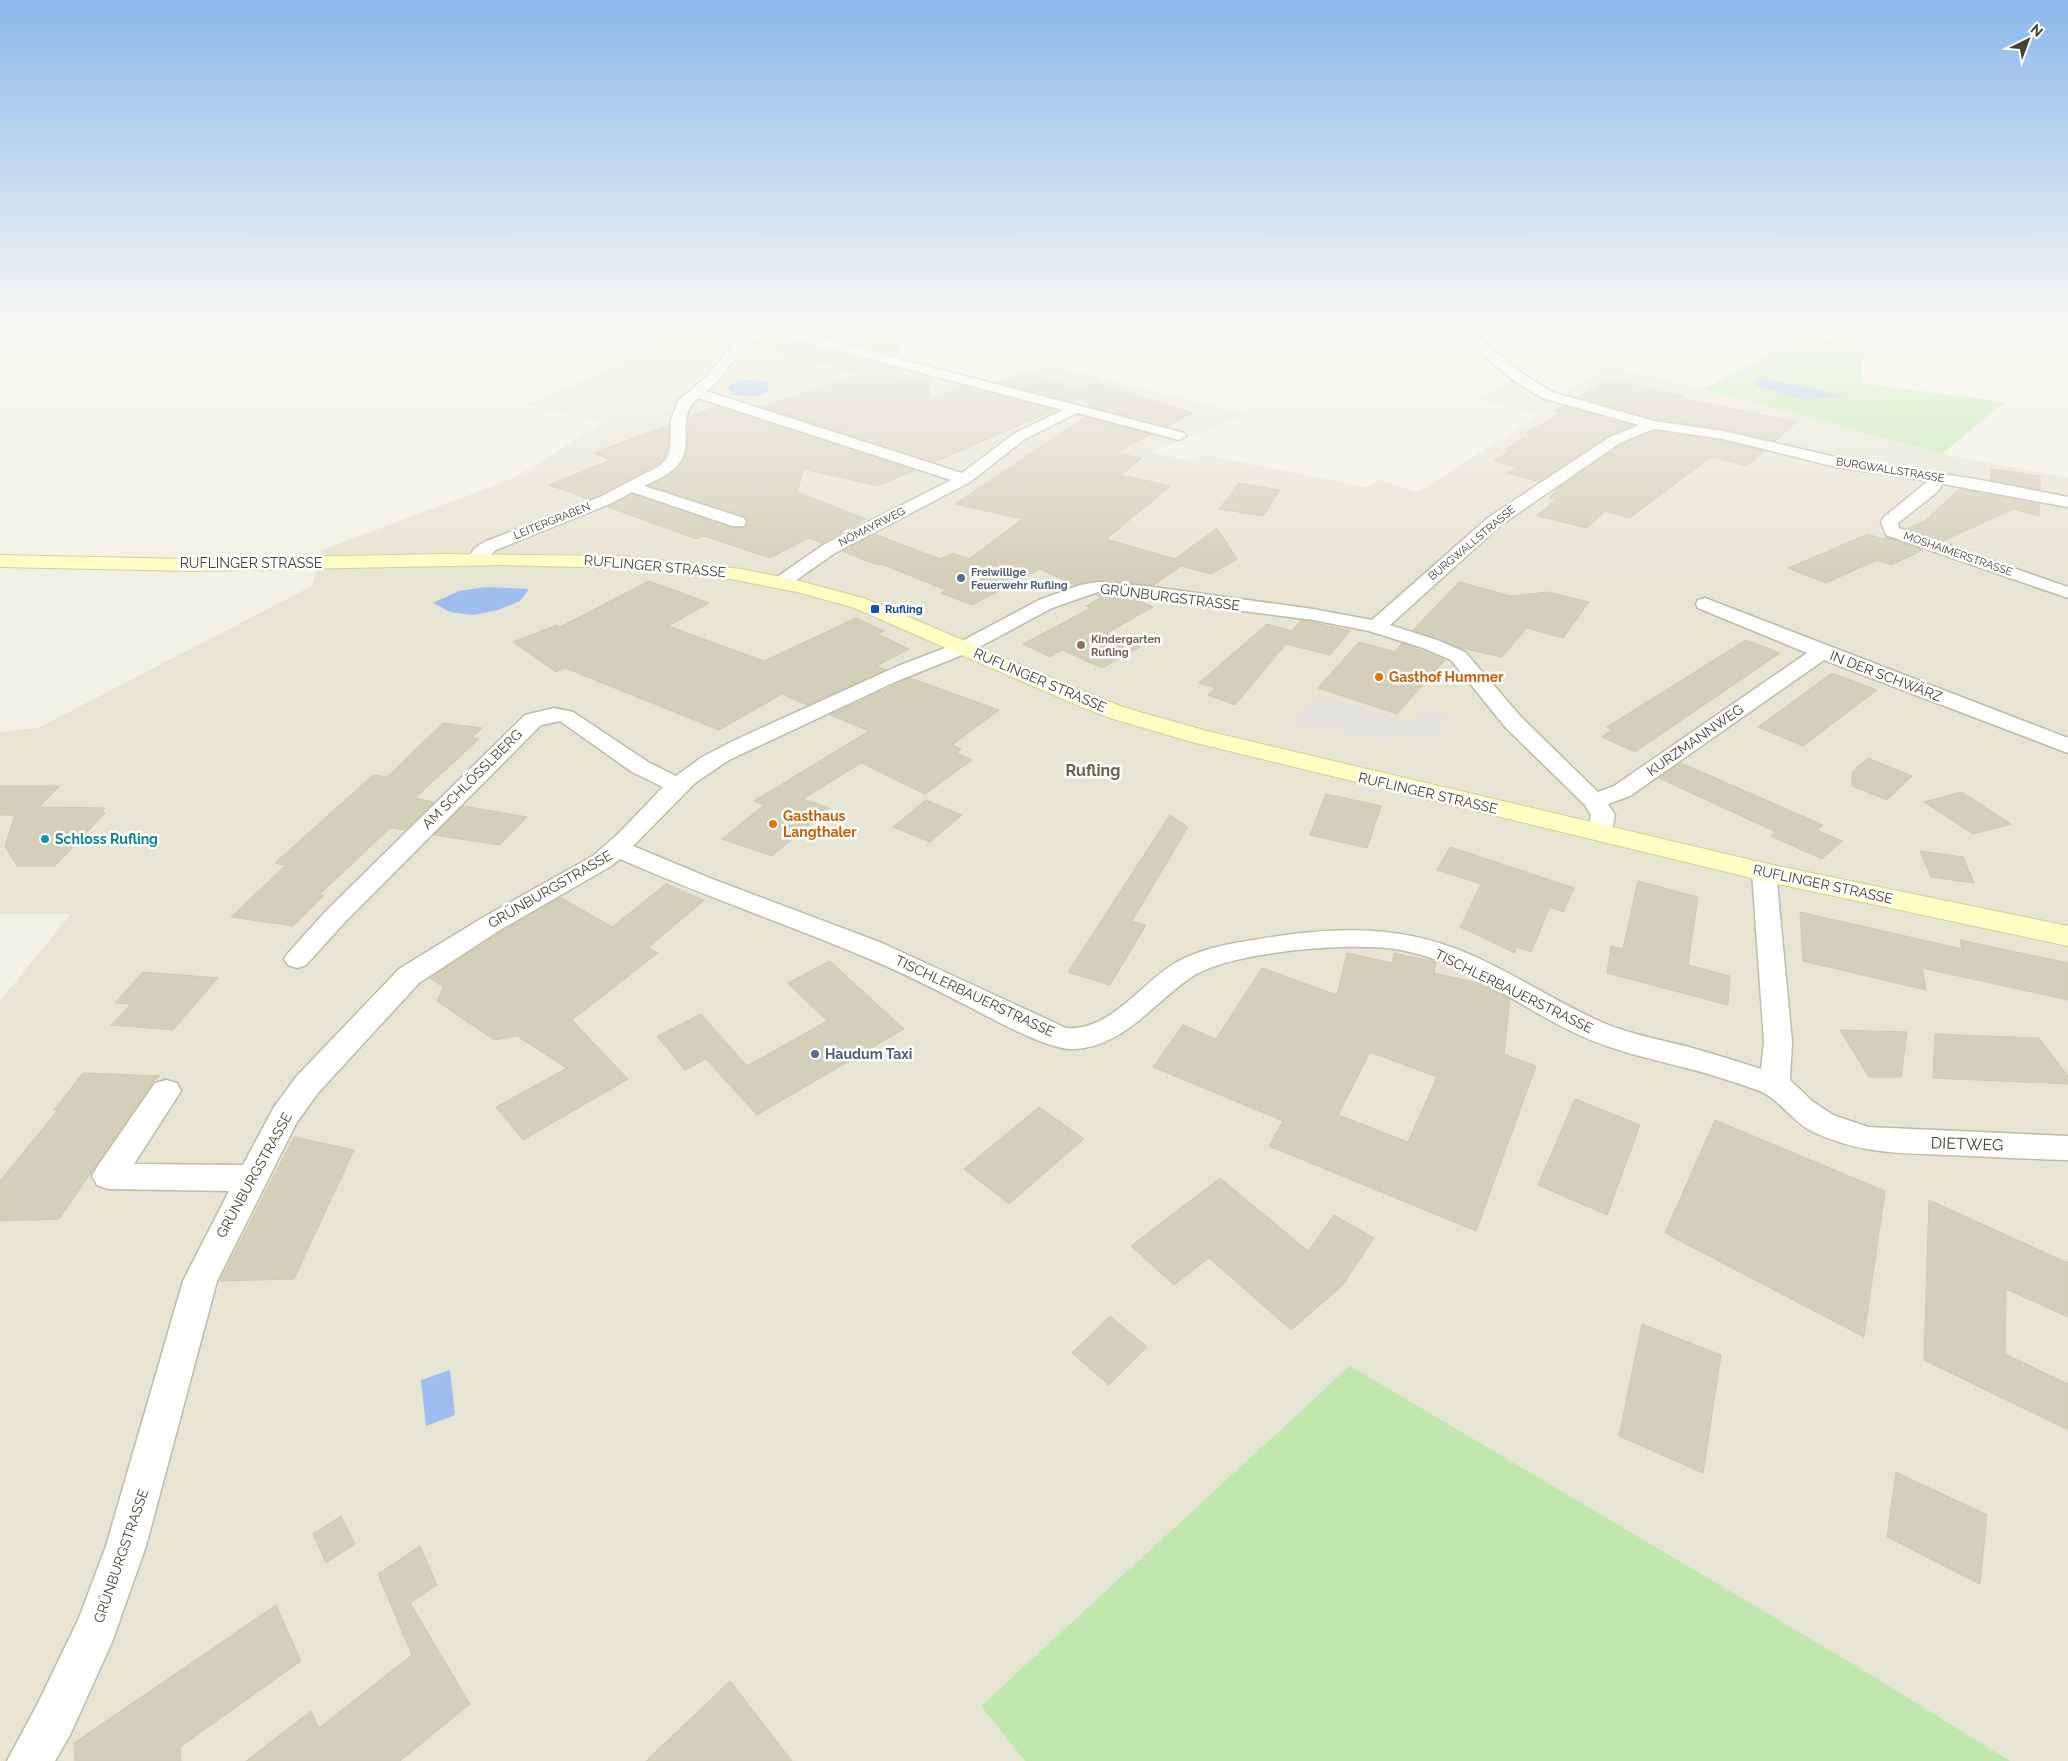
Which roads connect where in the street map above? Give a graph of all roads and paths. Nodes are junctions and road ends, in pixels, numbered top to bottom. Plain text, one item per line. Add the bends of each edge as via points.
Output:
1 (680, 411) edge
2 (761, 411) edge
3 (1071, 411) edge
4 (1083, 411) edge
5 (1603, 411) edge
6 (1653, 425) junction
7 (1179, 436) dead end
8 (1939, 478) junction
9 (964, 479) junction
10 (632, 487) junction
11 (2068, 502) edge
12 (738, 522) dead end
13 (476, 560) junction
14 (0, 561) edge
15 (782, 582) junction
16 (2068, 593) edge
17 (1705, 604) dead end
18 (1376, 627) junction
19 (964, 648) junction
20 (1822, 652) junction
21 (2068, 746) edge
22 (678, 786) junction
23 (1594, 801) junction
24 (1600, 833) junction
25 (618, 849) junction
26 (1764, 872) junction
27 (2068, 936) edge
28 (296, 958) dead end
29 (1774, 1084) junction
30 (166, 1091) dead end
31 (2068, 1148) edge
32 (251, 1178) junction
33 (30, 1761) edge

1 - 10 street, LEITERGRABEN via 674,460
2 - 9 street
3 - 9 street, NÖMAYRWEG via 1020,436
4 - 7 street
5 - 6 street, BURGWALLSTRASSE
6 - 8 street, BURGWALLSTRASSE via 1716,434 1836,462
6 - 18 street, BURGWALLSTRASSE via 1615,440 1495,521
8 - 11 street, BURGWALLSTRASSE
8 - 16 street, MOSHAIMERSTRASSE via 1930,490 1888,522 1892,531
9 - 15 street, NÖMAYRWEG via 830,549
10 - 12 street
10 - 13 street, LEITERGRABEN via 490,546
13 - 14 street, RUFLINGER STRASSE via 242,564
13 - 15 street, RUFLINGER STRASSE via 626,561 709,569
15 - 19 street, RUFLINGER STRASSE via 823,591 875,609
17 - 20 street, IN DER SCHWÄRZ
18 - 19 street, GRÜNBURGSTRASSE via 1332,617 1098,587 1087,588 1042,606
18 - 23 street, GRÜNBURGSTRASSE via 1458,656 1514,723
19 - 22 street, GRÜNBURGSTRASSE via 923,662 752,740 699,769
19 - 24 street, RUFLINGER STRASSE via 1089,702 1155,725
20 - 21 street, IN DER SCHWÄRZ
20 - 23 street, KURZMANNWEG via 1622,791
22 - 25 street, GRÜNBURGSTRASSE
22 - 28 street, AM SCHLÖSSLBERG via 640,766 566,716 554,714 533,720
23 - 24 street via 1603,815
24 - 26 street, RUFLINGER STRASSE
25 - 29 street, TISCHLERBAUERSTRASSE via 736,899 890,957 1015,1018 1072,1040 1103,1031 1147,1001 1185,969 1216,956 1333,940 1396,940 1456,960 1615,1038
25 - 32 street, GRÜNBURGSTRASSE via 409,976 307,1085 285,1115
26 - 27 street, RUFLINGER STRASSE
26 - 29 street via 1778,1042
29 - 31 street, DIETWEG via 1822,1123 1867,1139
30 - 32 street via 108,1176
32 - 33 street, GRÜNBURGSTRASSE via 200,1281 126,1546 97,1627 54,1719

